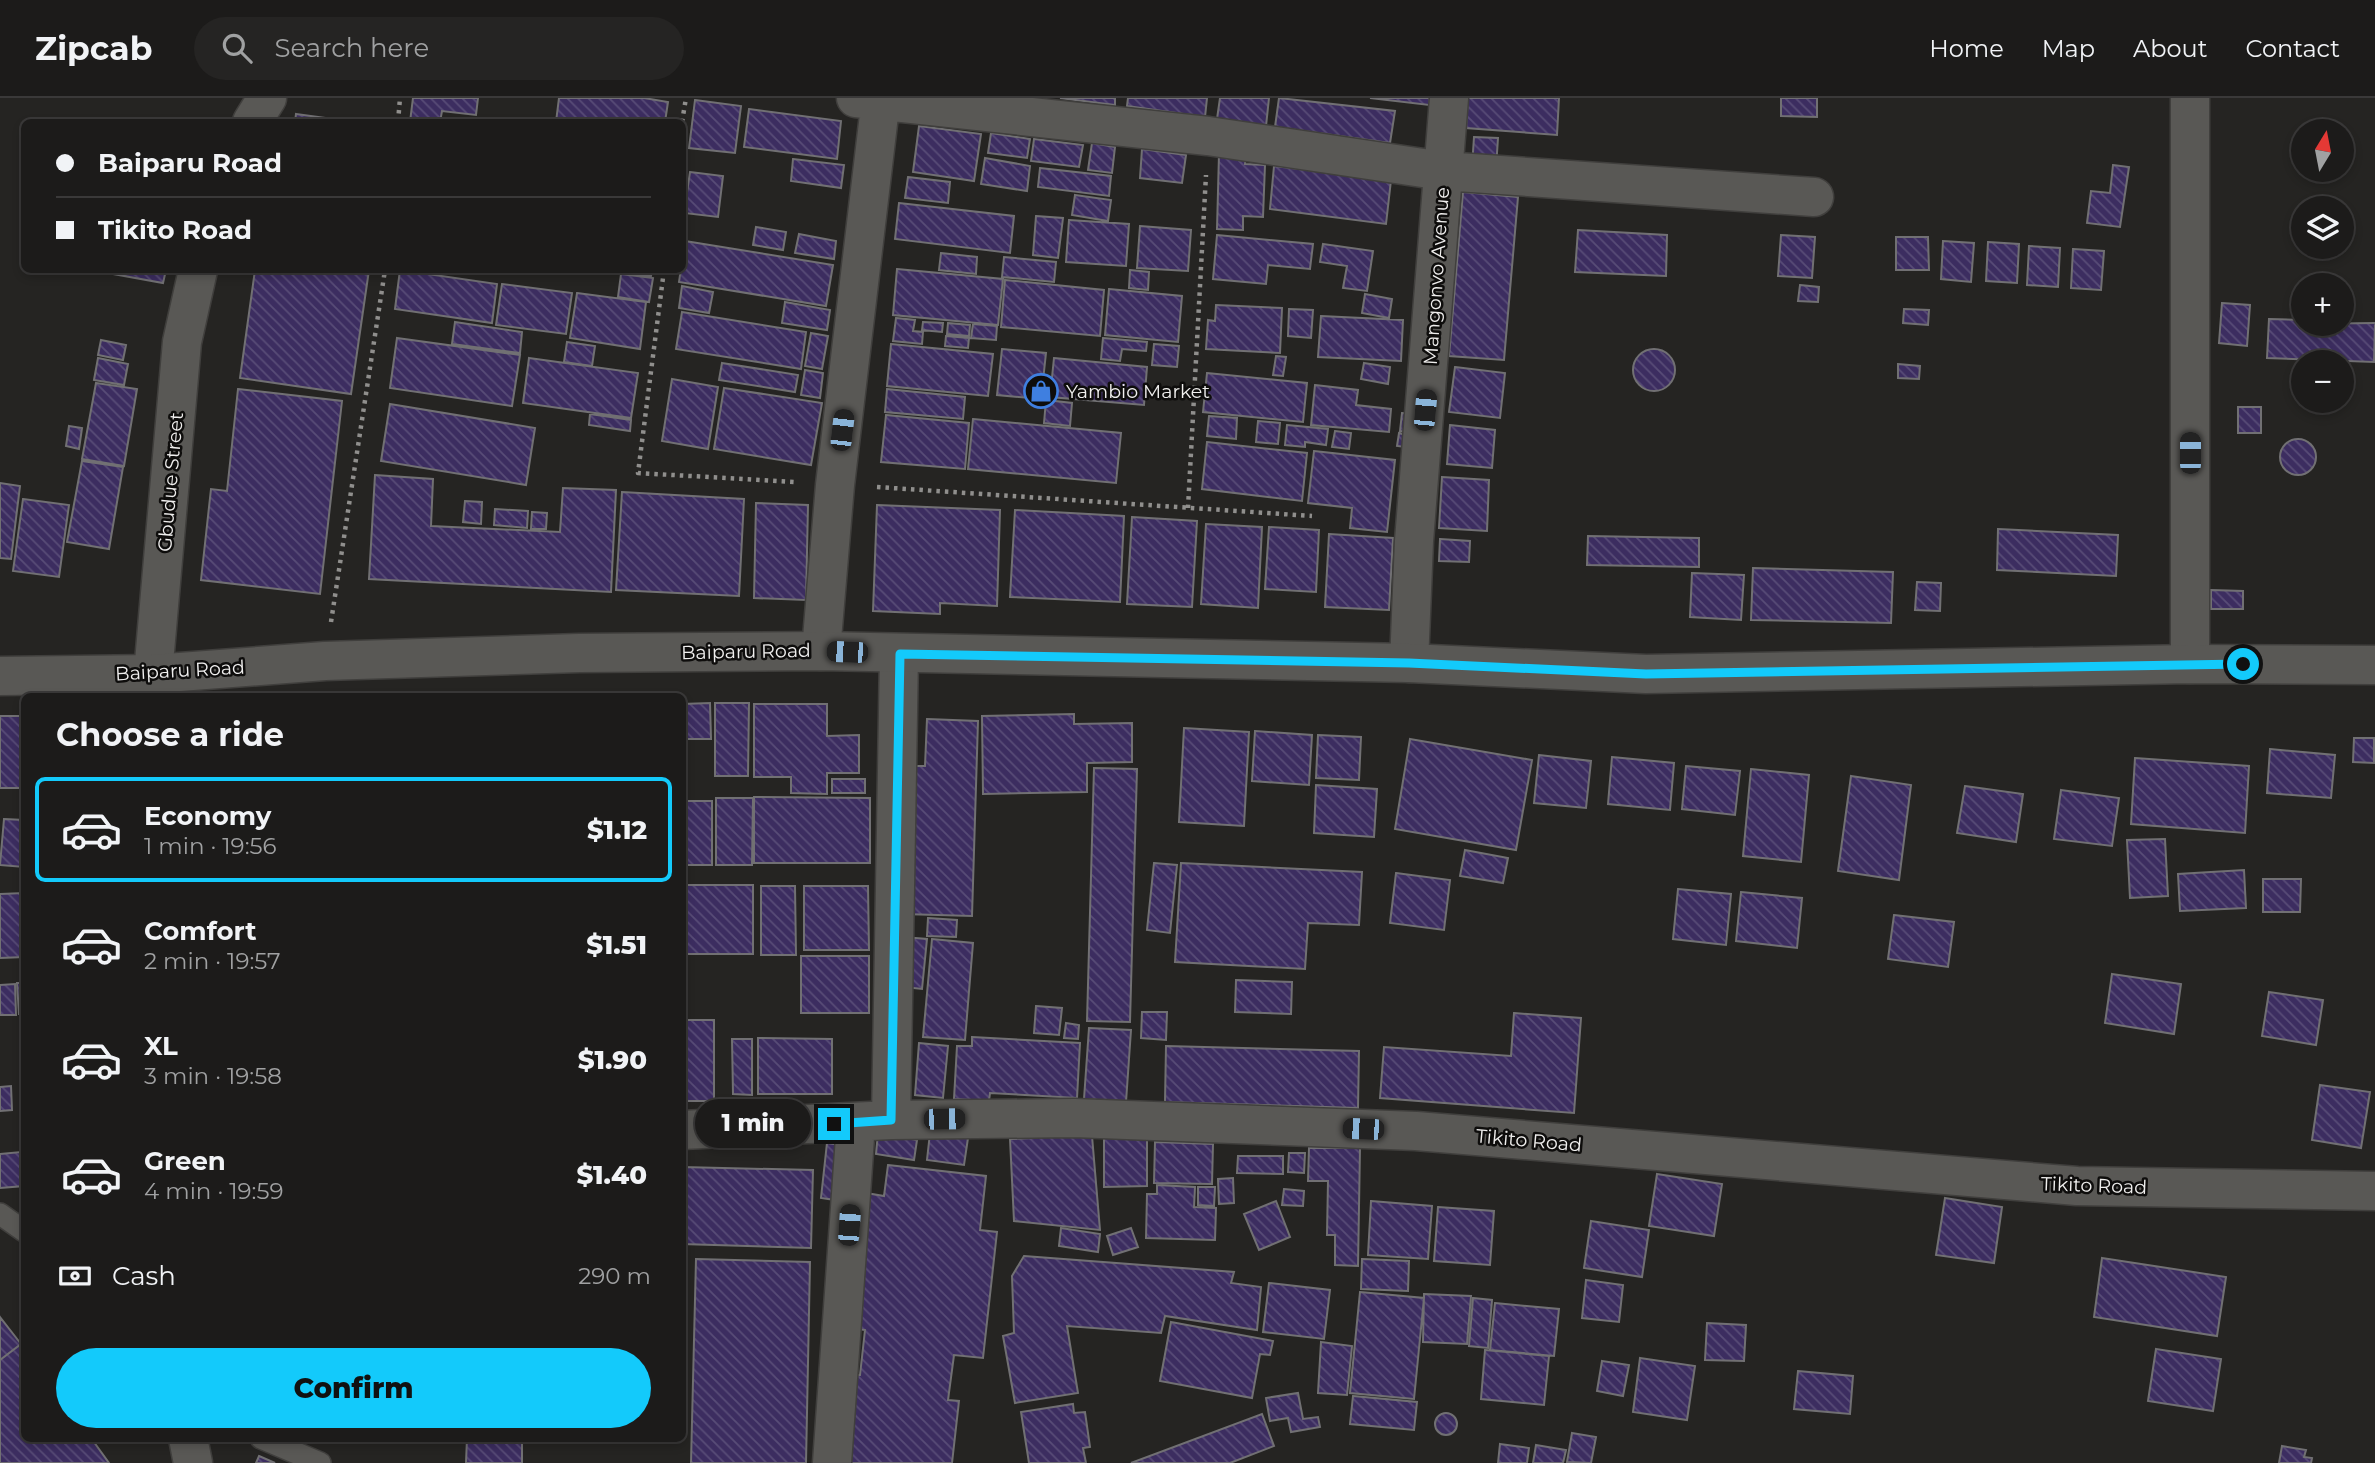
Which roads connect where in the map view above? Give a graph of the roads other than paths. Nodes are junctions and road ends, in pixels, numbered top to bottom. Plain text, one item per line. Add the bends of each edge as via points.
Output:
1 (267, 98) edge
2 (1449, 98) edge
3 (2190, 98) edge
4 (872, 99) edge
5 (254, 119) edge
6 (1443, 171) junction
7 (1814, 197) dead end
8 (197, 273) edge
9 (821, 651) junction
10 (900, 654) junction
11 (1409, 663) junction
12 (2190, 664) junction
13 (2375, 665) edge
14 (0, 676) edge
15 (154, 685) edge
16 (874, 1122) junction
17 (686, 1130) edge
18 (2375, 1191) edge
19 (0, 1214) edge
20 (21, 1229) edge
21 (189, 1442) edge
22 (270, 1442) edge
23 (193, 1463) edge
24 (320, 1463) edge
25 (832, 1463) edge

1 - 5 street
2 - 6 street, Mangonvo Avenue
3 - 12 street
4 - 6 street via 1208,136
4 - 9 street
6 - 7 street
6 - 11 street, Mangonvo Avenue
8 - 15 street, Gbudue Street via 182,342
9 - 10 street, Baiparu Road
9 - 15 street, Baiparu Road via 325,661
10 - 11 street, Baiparu Road
10 - 16 street
11 - 12 street, Baiparu Road via 1646,674
12 - 13 street, Baiparu Road
14 - 15 street, Baiparu Road
16 - 17 street, Tikito Road
16 - 18 street, Tikito Road via 1074,1118 1416,1131 2077,1186
16 - 25 street
19 - 20 lane
21 - 23 street
22 - 24 lane

